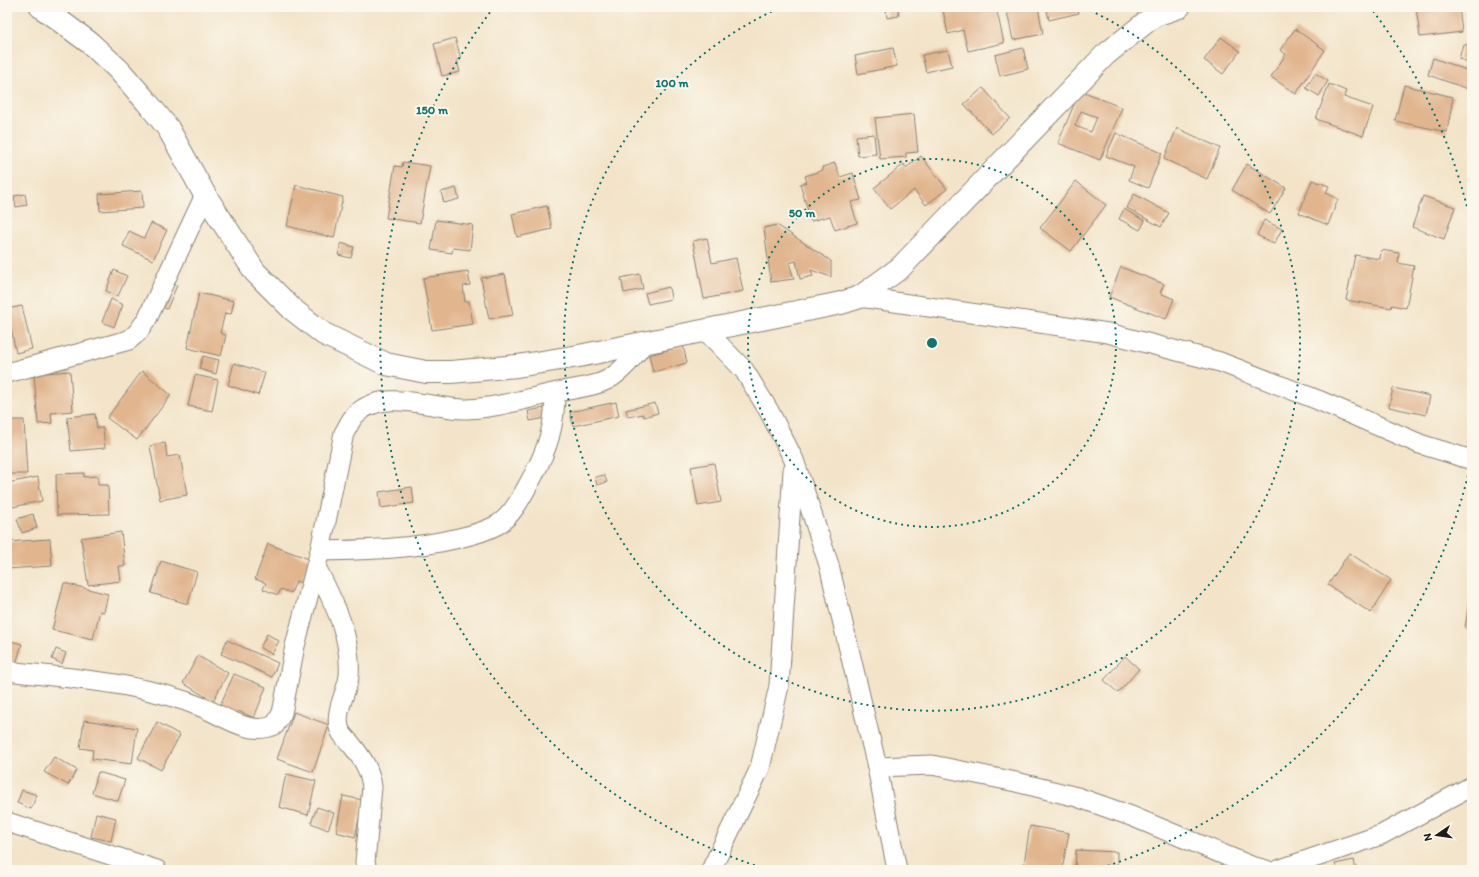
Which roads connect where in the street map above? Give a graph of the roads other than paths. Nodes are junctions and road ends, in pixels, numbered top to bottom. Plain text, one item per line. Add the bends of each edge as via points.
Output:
1 (40, 7) edge
2 (1179, 7) edge
3 (1153, 11) edge
4 (205, 196) junction
5 (860, 297) junction
6 (705, 330) junction
7 (645, 342) junction
8 (7, 372) edge
9 (555, 392) junction
10 (794, 460) junction
11 (1472, 460) edge
12 (318, 559) junction
13 (7, 671) edge
14 (877, 767) junction
15 (1472, 786) edge
16 (7, 822) edge
17 (1285, 869) edge
18 (157, 870) edge
19 (367, 870) edge
20 (710, 870) edge
21 (897, 870) edge
22 (1266, 870) edge

1 - 4 street via 90,43 124,75 168,128
2 - 3 street
3 - 5 street via 1105,55 900,268
4 - 7 street via 255,272 292,309 324,334 386,364 426,372 451,372 517,366
4 - 8 street via 147,319 134,336 129,340
5 - 6 street
5 - 11 street via 1108,333 1212,360 1318,400 1420,444
6 - 7 street
6 - 10 street via 744,370
7 - 9 street via 623,369 606,381
9 - 12 street via 555,418 544,455 512,510 498,525 434,544
9 - 12 street via 466,409 405,401 367,406 355,416 344,433
10 - 14 street via 829,565
10 - 20 street via 779,686 760,768
12 - 13 street via 295,646 282,713 275,725 267,728 257,730 241,726 203,708 144,689
12 - 19 street via 346,636 349,677 339,727 362,758 371,777 365,862
14 - 21 street
14 - 22 street via 932,765 1078,797
15 - 17 street via 1381,835
16 - 18 street

